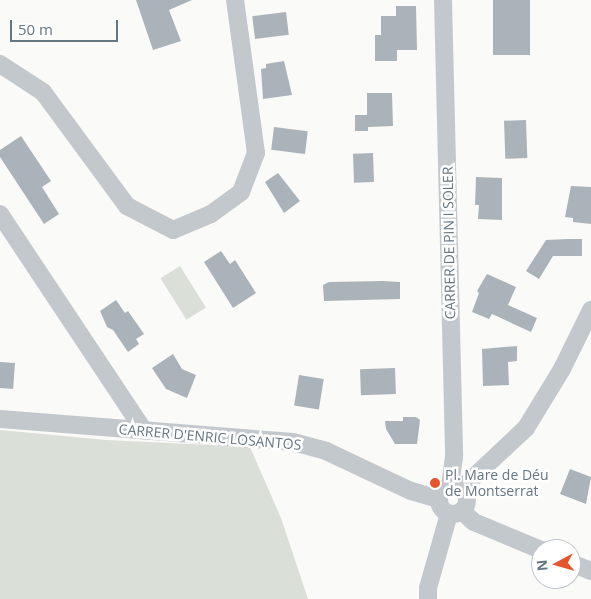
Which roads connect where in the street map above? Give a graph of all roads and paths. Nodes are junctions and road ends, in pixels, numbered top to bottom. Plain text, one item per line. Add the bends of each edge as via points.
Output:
1 (235, 0) edge
2 (443, 0) edge
3 (0, 64) edge
4 (0, 214) edge
5 (591, 310) edge
6 (0, 419) edge
7 (144, 431) junction
8 (452, 500) junction
9 (531, 546) edge
10 (428, 599) edge

1 - 3 street via 256,153 241,192 211,214 173,230 127,206 43,92
2 - 8 street, CARRER DE PIN I SOLER via 454,448
4 - 7 street
5 - 8 street via 562,369 526,428
6 - 7 street, CARRER D'ENRIC LOSANTOS
7 - 8 street, CARRER D'ENRIC LOSANTOS via 310,446 411,491
8 - 9 street, CARRER D'ENRIC LOSANTOS via 479,524
8 - 10 street, CARRER DE PIN I SOLER via 432,571

